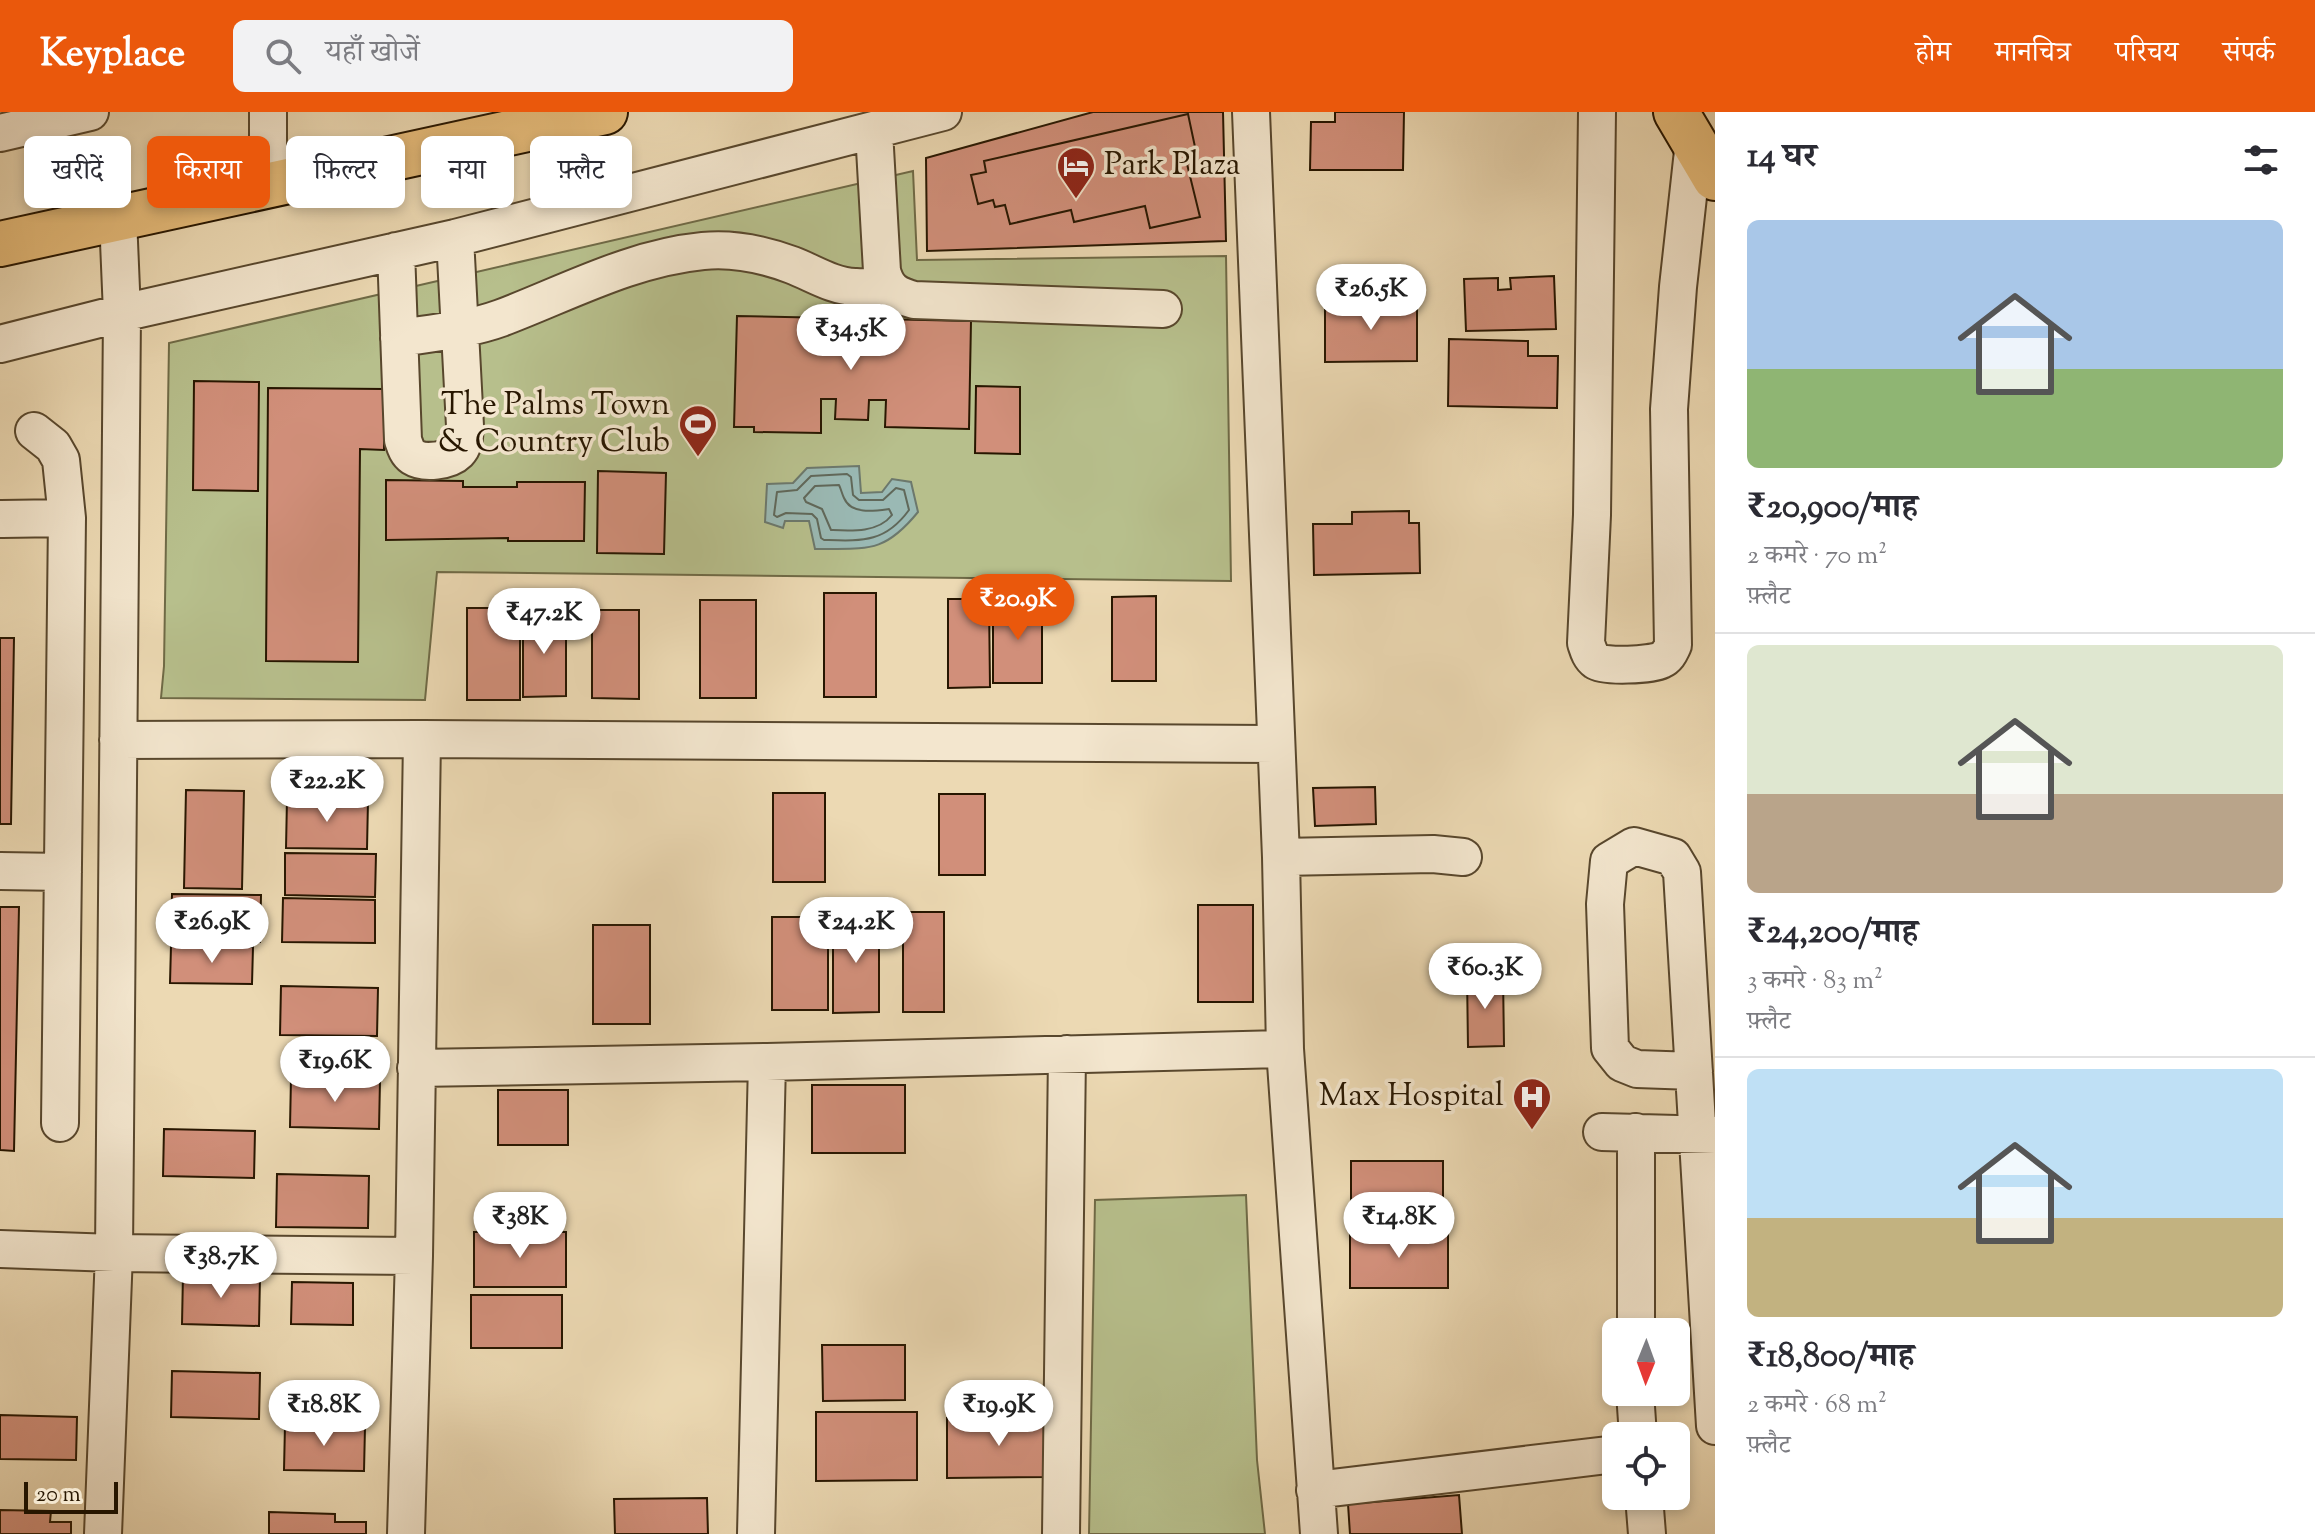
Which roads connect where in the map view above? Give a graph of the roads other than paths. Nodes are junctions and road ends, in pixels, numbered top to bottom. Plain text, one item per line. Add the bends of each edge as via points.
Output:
1 (90, 112) edge
2 (268, 112) edge
3 (605, 112) edge
4 (1251, 112) edge
5 (1597, 112) edge
6 (945, 113) edge
7 (528, 121) edge
8 (874, 131) junction
9 (0, 133) edge
10 (268, 136) edge
11 (1695, 144) edge
12 (270, 186) edge
13 (166, 208) edge
14 (118, 218) junction
15 (455, 238) junction
16 (0, 244) edge
17 (396, 251) junction
18 (886, 285) junction
19 (1163, 309) dead end
20 (122, 313) junction
21 (460, 330) junction
22 (399, 338) junction
23 (0, 344) edge
24 (34, 431) dead end
25 (1, 518) edge
26 (67, 518) junction
27 (422, 739) junction
28 (118, 740) junction
29 (1275, 744) junction
30 (1281, 857) junction
31 (1463, 857) dead end
32 (0, 871) edge
33 (63, 872) junction
34 (1285, 1049) junction
35 (1067, 1054) junction
36 (767, 1062) junction
37 (416, 1068) junction
38 (1694, 1071) junction
39 (60, 1123) dead end
40 (1706, 1135) edge
41 (0, 1249) edge
42 (114, 1253) junction
43 (414, 1256) junction
44 (1635, 1318) edge
45 (1715, 1426) edge
46 (1602, 1456) edge
47 (1315, 1490) junction
48 (1645, 1510) edge
49 (103, 1534) edge
50 (406, 1534) edge
51 (756, 1534) edge
52 (1061, 1534) edge
53 (1319, 1534) edge
54 (1647, 1534) edge

1 - 9 street
2 - 10 street
3 - 7 main road
4 - 29 street
5 - 11 street via 1586,643 1596,661 1604,664 1661,660 1673,645 1669,409
6 - 8 street
7 - 12 main road
8 - 15 street
8 - 18 street
13 - 14 main road
14 - 16 main road
14 - 20 street
15 - 17 street
15 - 21 street
17 - 20 street
17 - 22 street
18 - 19 street via 914,300
18 - 21 street via 855,287 758,254 704,250 644,261
20 - 23 street
20 - 28 street
21 - 22 street
21 - 22 street via 463,443 457,453 425,461 414,458 403,440
24 - 26 street via 61,460
25 - 26 street
26 - 33 street
27 - 28 street
27 - 29 street
27 - 37 street
28 - 42 street
29 - 30 street
30 - 31 street
30 - 34 street
32 - 33 street
33 - 39 street
34 - 35 street
34 - 47 street
35 - 36 street
35 - 52 street
36 - 37 street
36 - 51 street
37 - 43 street
38 - 38 street via 1682,872 1673,857 1634,846 1609,861 1605,904 1610,1048 1622,1063 1637,1069
38 - 40 street
40 - 44 street via 1619,1132
40 - 45 street
41 - 42 street
42 - 43 street
42 - 49 street
43 - 50 street
46 - 47 street
47 - 53 street
48 - 54 street

